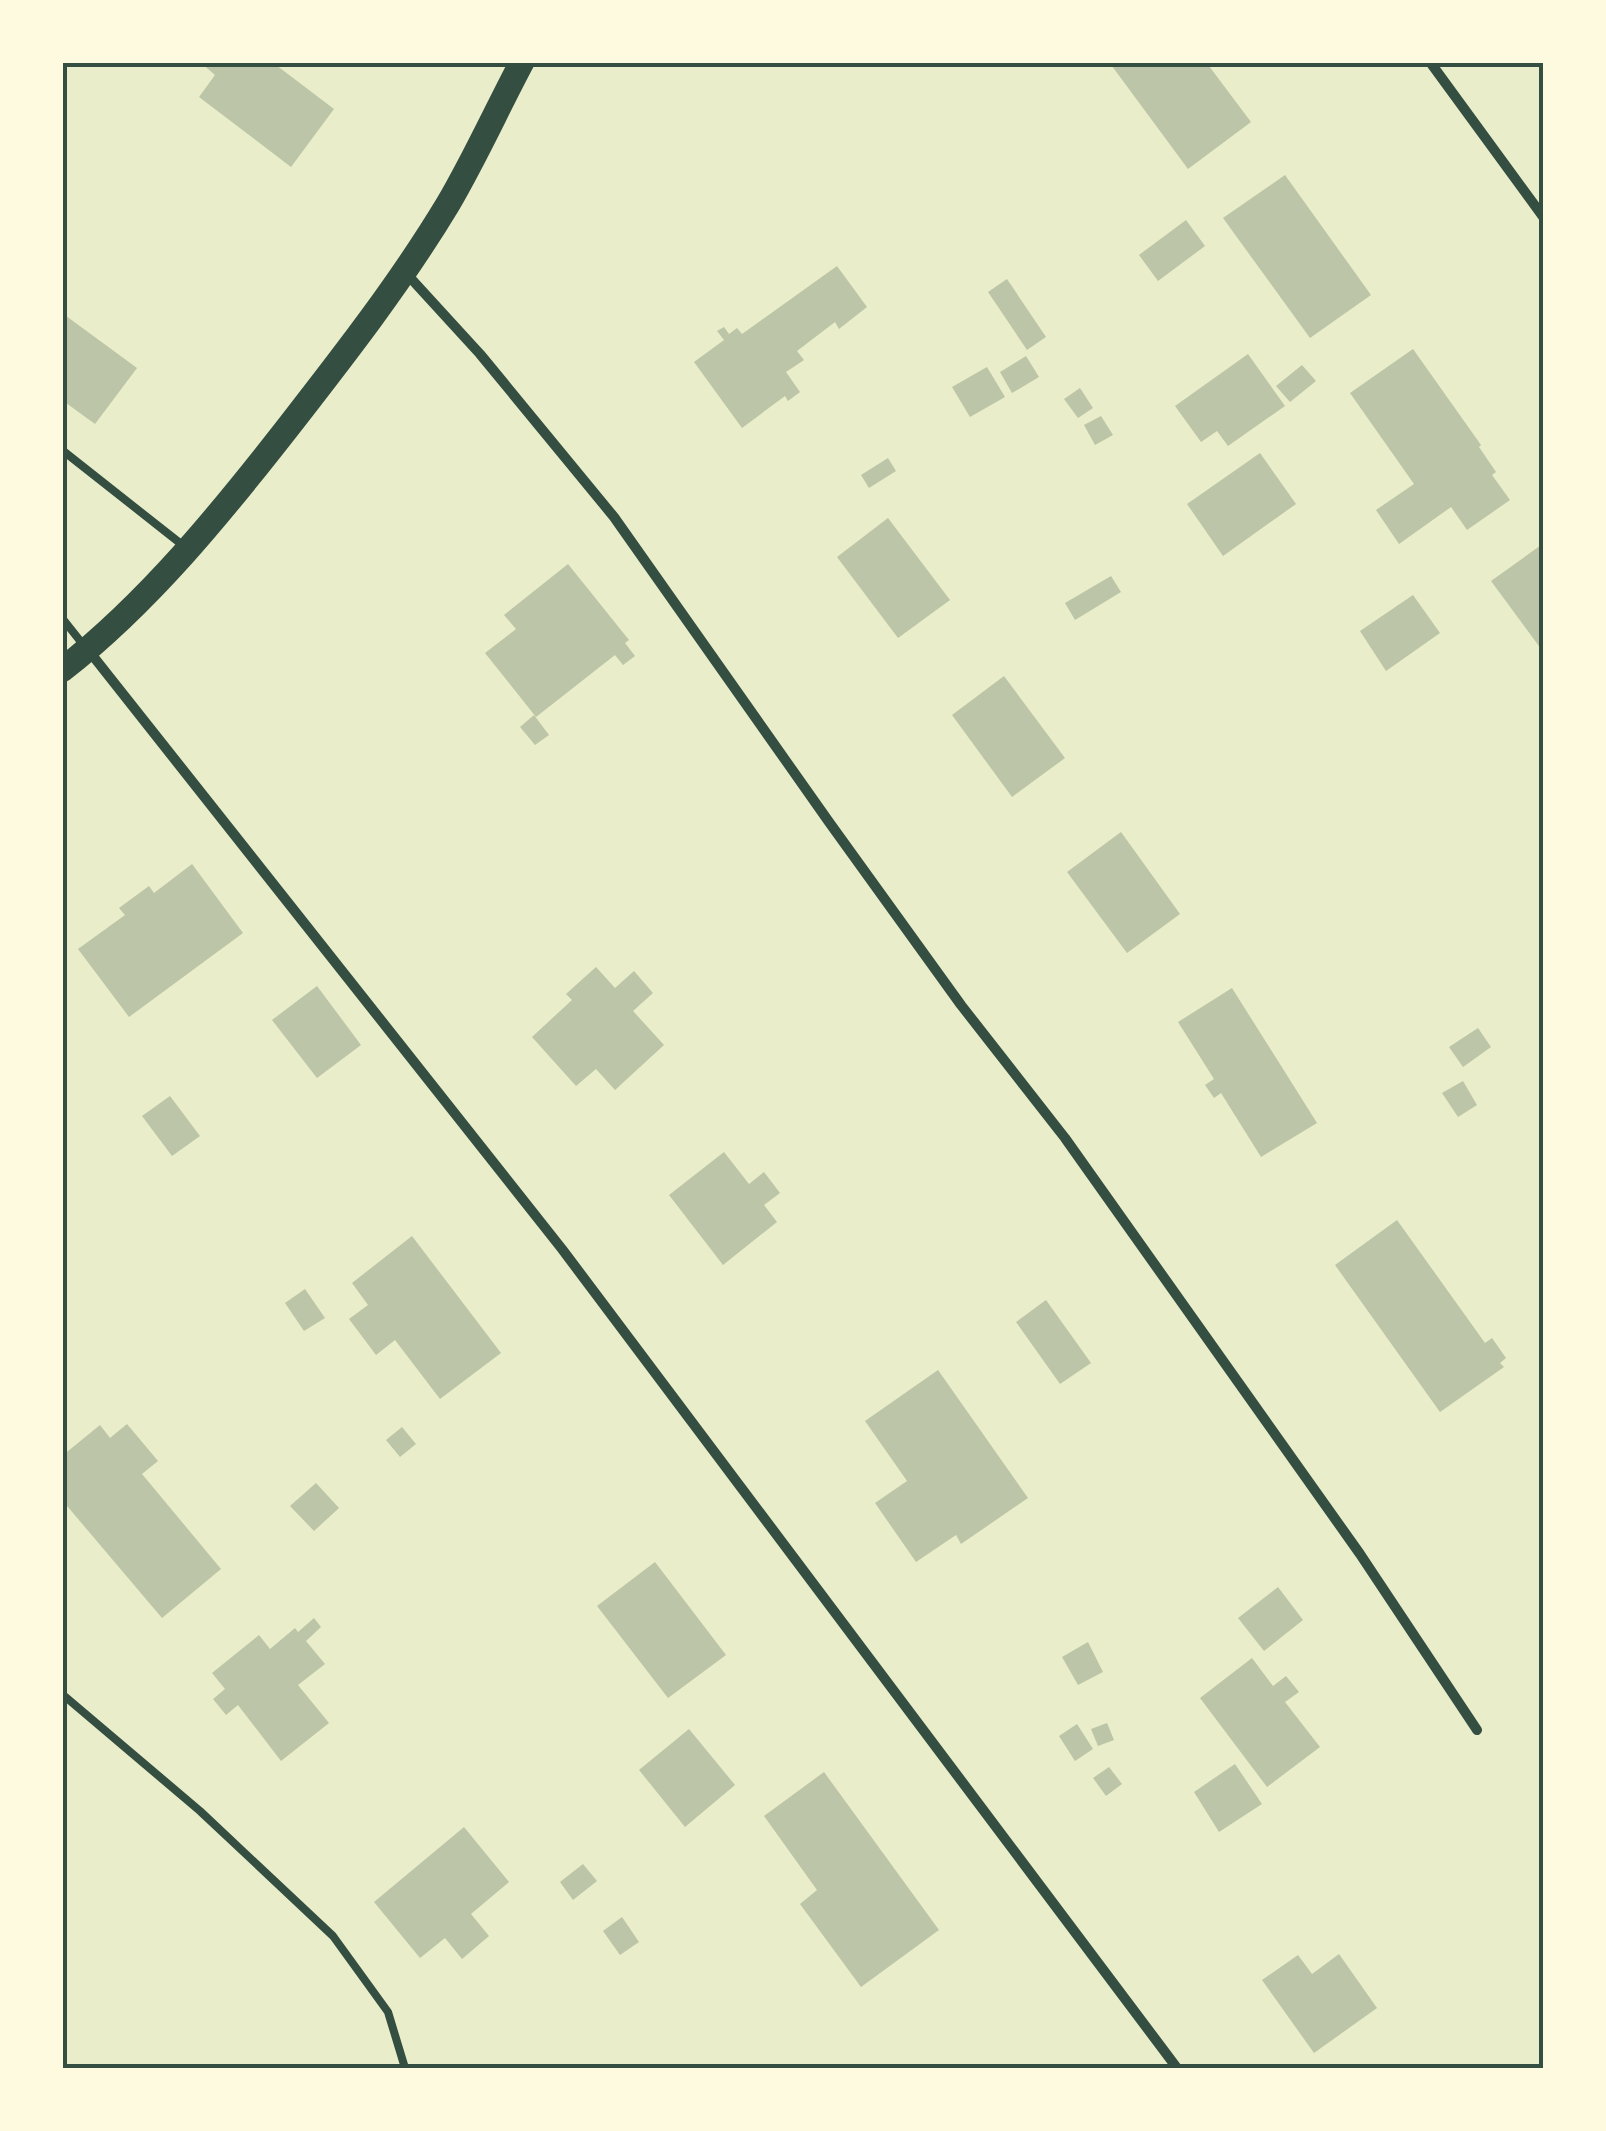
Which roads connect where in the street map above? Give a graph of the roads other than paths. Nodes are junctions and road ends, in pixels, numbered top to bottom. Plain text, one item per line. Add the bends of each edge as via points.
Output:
1 (522, 62) edge
2 (1430, 62) edge
3 (1544, 218) edge
4 (404, 271) junction
5 (62, 450) edge
6 (188, 549) junction
7 (62, 618) edge
8 (88, 650) junction
9 (62, 670) edge
10 (62, 1694) edge
11 (1477, 1730) dead end
12 (404, 2068) edge
13 (1177, 2068) edge

1 - 4 main road via 449,202
2 - 3 street
4 - 6 main road
4 - 11 street via 614,517 828,822 1065,1138
5 - 6 lane
6 - 8 main road
7 - 8 lane
8 - 9 main road
8 - 13 street via 562,1249
10 - 12 lane via 186,1798 333,1936 388,2012

